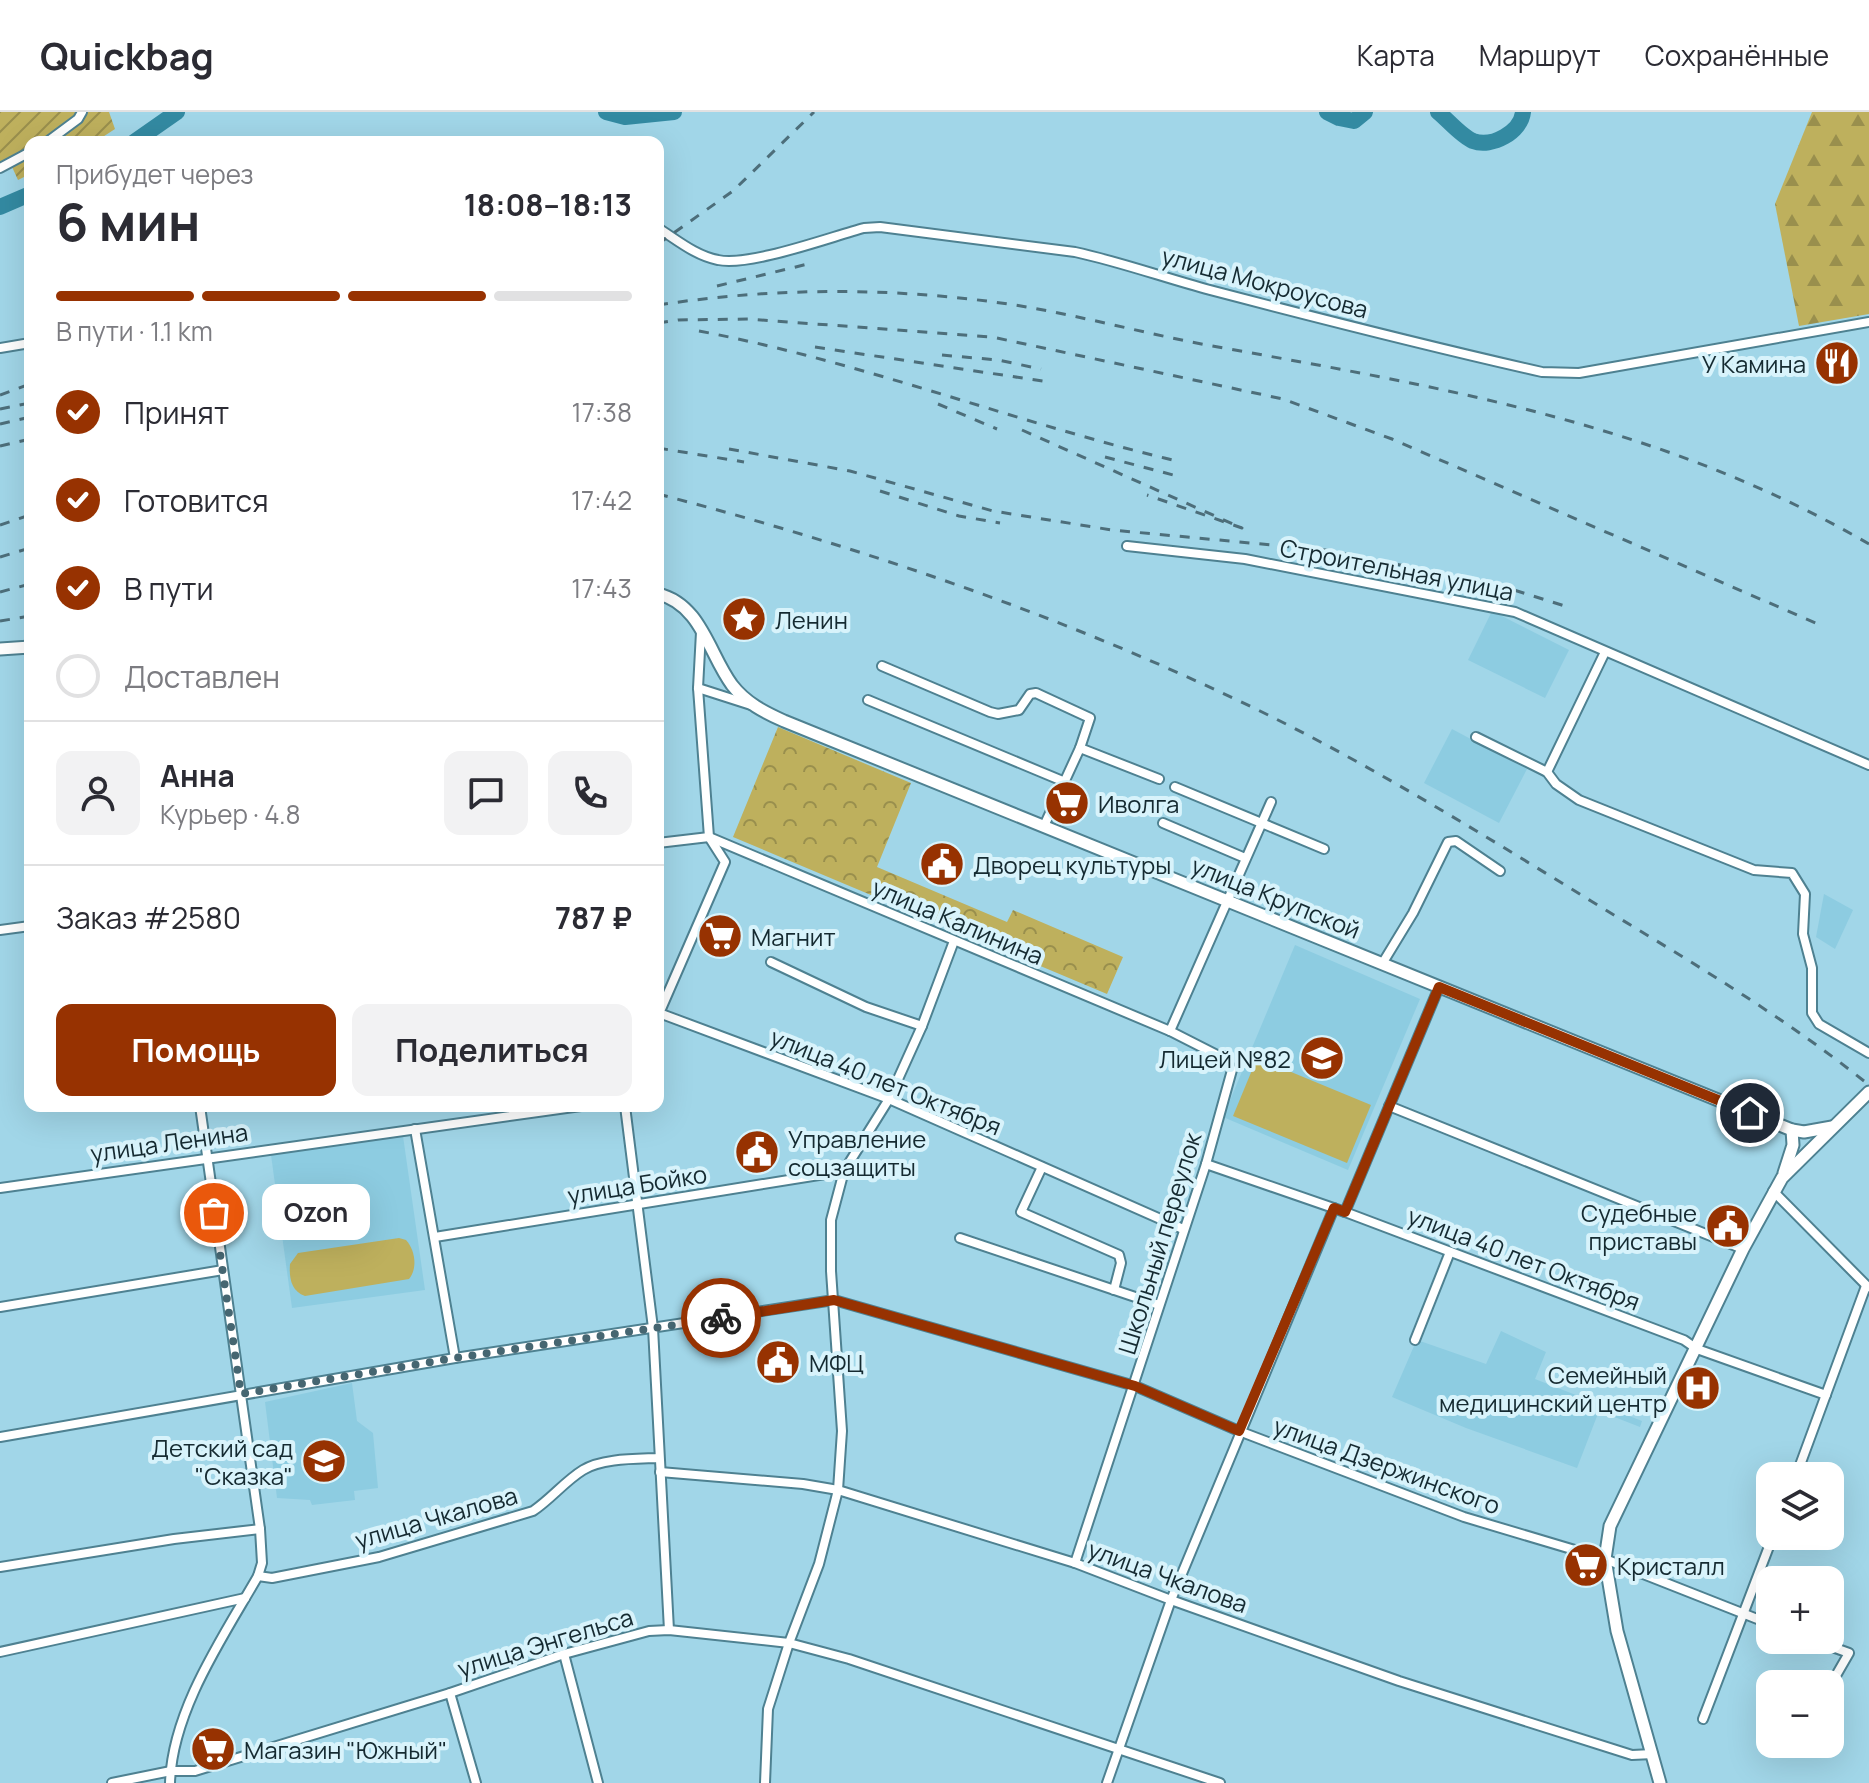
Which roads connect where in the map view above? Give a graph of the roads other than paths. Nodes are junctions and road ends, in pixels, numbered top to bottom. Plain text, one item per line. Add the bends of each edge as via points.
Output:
1 (82, 112) edge
2 (55, 136) edge
3 (24, 155) edge
4 (0, 168) edge
5 (664, 232) edge
6 (1869, 322) edge
7 (24, 344) edge
8 (0, 348) edge
9 (1127, 546) dead end
10 (664, 596) edge
11 (702, 630) junction
12 (24, 647) edge
13 (0, 649) edge
14 (1605, 652) junction
15 (882, 666) dead end
16 (698, 688) junction
17 (868, 700) dead end
18 (752, 706) junction
19 (1476, 737) dead end
20 (1080, 748) junction
21 (1869, 765) edge
22 (1547, 772) junction
23 (1159, 779) dead end
24 (1065, 782) junction
25 (1175, 787) dead end
26 (1271, 802) dead end
27 (1163, 823) dead end
28 (1261, 823) junction
29 (1044, 826) junction
30 (709, 837) junction
31 (664, 842) edge
32 (1324, 849) dead end
33 (1245, 858) junction
34 (1500, 871) dead end
35 (1226, 900) junction
36 (24, 927) edge
37 (0, 930) edge
38 (954, 941) junction
39 (771, 962) dead end
40 (1382, 964) junction
41 (1439, 987) junction
42 (664, 999) edge
43 (664, 1012) edge
44 (922, 1026) junction
45 (1170, 1031) junction
46 (1869, 1053) edge
47 (1232, 1070) joint
48 (1869, 1092) edge
49 (889, 1099) junction
50 (1389, 1106) junction
51 (201, 1112) edge
52 (538, 1112) edge
53 (626, 1112) edge
54 (1832, 1127) junction
55 (415, 1129) junction
56 (1792, 1130) junction
57 (206, 1157) junction
58 (1206, 1164) junction
59 (1042, 1167) junction
60 (844, 1171) junction
61 (1782, 1178) junction
62 (0, 1188) edge
63 (1773, 1191) junction
64 (637, 1204) junction
65 (1334, 1208) junction
66 (1345, 1212) junction
67 (1183, 1229) junction
68 (435, 1237) junction
69 (960, 1238) dead end
70 (1743, 1249) junction
71 (1450, 1252) junction
72 (223, 1270) junction
73 (1868, 1287) edge
74 (1114, 1290) junction
75 (834, 1300) junction
76 (1159, 1305) junction
77 (0, 1307) edge
78 (653, 1328) junction
79 (1415, 1340) dead end
80 (1697, 1349) junction
81 (455, 1358) junction
82 (1135, 1386) junction
83 (241, 1394) junction
84 (1826, 1395) junction
85 (1239, 1431) junction
86 (0, 1437) edge
87 (659, 1458) junction
88 (1801, 1462) edge
89 (660, 1472) junction
90 (838, 1490) junction
91 (260, 1529) junction
92 (1768, 1550) edge
93 (1605, 1559) junction
94 (1075, 1563) junction
95 (0, 1567) edge
96 (258, 1576) junction
97 (245, 1598) junction
98 (1171, 1600) junction
99 (1744, 1614) junction
100 (1756, 1619) edge
101 (669, 1630) junction
102 (789, 1643) junction
103 (1844, 1651) edge
104 (0, 1652) edge
105 (564, 1654) junction
106 (1839, 1670) edge
107 (450, 1693) junction
108 (1703, 1719) dead end
109 (1118, 1747) junction
110 (1653, 1754) junction
111 (171, 1771) junction
112 (112, 1783) edge
113 (170, 1783) edge
114 (476, 1783) edge
115 (598, 1783) edge
116 (765, 1783) edge
117 (1107, 1783) edge
118 (1220, 1783) edge
119 (1660, 1783) edge

1 - 2 street
3 - 4 street
5 - 6 street, улица Мокроусова via 700,254 731,262 880,227 1075,252 1542,372 1579,373
7 - 8 street
9 - 14 street, Строительная улица via 1245,559 1490,606
10 - 11 main road, улица Крупской via 683,606
11 - 16 street
11 - 18 main road, улица Крупской via 732,685
12 - 13 main road
14 - 21 street, Строительная улица
14 - 22 street
15 - 20 street via 998,714 1019,710 1036,693 1090,718
16 - 18 street
16 - 30 street
17 - 24 street
18 - 29 main road, улица Крупской
19 - 22 street
20 - 23 street
20 - 24 street
22 - 46 street via 1579,800 1754,870 1792,873 1805,894 1803,934 1812,968 1812,1013 1819,1024
24 - 29 street
25 - 28 street
26 - 28 street
27 - 33 street
28 - 32 street
28 - 33 street
29 - 35 main road, улица Крупской
30 - 31 street, улица Калинина
30 - 38 street, улица Калинина
30 - 42 street via 725,862
33 - 35 street
34 - 40 street via 1456,841 1448,842
35 - 40 main road, улица Крупской
35 - 45 street
36 - 37 street
38 - 44 street
38 - 45 street, улица Калинина
39 - 44 street via 866,1007
40 - 41 main road, улица Крупской
41 - 50 street
41 - 56 main road, улица Крупской
43 - 49 street, улица 40 лет Октября
44 - 49 street
45 - 47 street, улица Калинина via 1225,1059
47 - 58 street, Школьный переулок
48 - 54 main road
49 - 59 street, улица 40 лет Октября
49 - 60 street
50 - 66 street
50 - 70 street
51 - 57 street
52 - 55 street, улица Ленина
53 - 64 street
54 - 56 main road, улица Крупской
54 - 61 main road
55 - 57 street, улица Ленина
55 - 68 street
56 - 61 main road via 1793,1145
57 - 62 street, улица Ленина
57 - 72 street
58 - 65 street, улица 40 лет Октября
58 - 67 street, Школьный переулок
59 - 67 street, улица 40 лет Октября
59 - 74 street via 1021,1212 1119,1255
60 - 64 street, улица Бойко
60 - 75 street via 831,1220
61 - 63 main road
63 - 70 main road
63 - 73 street
64 - 68 street, улица Бойко
64 - 78 street
65 - 66 street, улица 40 лет Октября
65 - 85 street
66 - 71 street, улица 40 лет Октября
67 - 76 street, Школьный переулок
68 - 81 street
69 - 74 street
70 - 80 main road
71 - 79 street
71 - 80 street, улица 40 лет Октября
72 - 77 street
72 - 83 street
73 - 84 street
74 - 76 street
75 - 78 street, улица Дзержинского
75 - 82 street, улица Дзержинского
75 - 90 street via 842,1431
76 - 82 street, Школьный переулок
78 - 81 street, улица Дзержинского
78 - 87 street
80 - 84 street, улица 40 лет Октября
80 - 93 main road via 1610,1526
81 - 83 street, улица Дзержинского
82 - 85 street, улица Дзержинского
82 - 94 street, Школьный переулок
83 - 86 street, улица Дзержинского
83 - 91 street
84 - 88 street
85 - 93 street, улица Дзержинского via 1464,1517
85 - 98 street
87 - 89 street
87 - 96 street, улица Чкалова via 584,1469 533,1511 394,1553 272,1578
89 - 90 street, улица Чкалова
89 - 101 street
90 - 94 street, улица Чкалова
90 - 102 street via 819,1564
91 - 95 street
91 - 96 street
92 - 99 street
93 - 99 street, улица Дзержинского
93 - 110 main road via 1617,1631
94 - 98 street, улица Чкалова
96 - 97 street
97 - 104 street
97 - 111 street via 180,1725
98 - 109 street
98 - 110 street, улица Чкалова via 1399,1681 1632,1755
99 - 100 street, улица Дзержинского
99 - 108 street
101 - 102 street, улица Энгельса
101 - 105 street, улица Энгельса
102 - 109 street, улица Энгельса
102 - 116 street via 768,1709
103 - 106 street via 1849,1653
105 - 107 street, улица Энгельса
105 - 115 street
107 - 111 street, улица Энгельса via 195,1771
107 - 114 street
109 - 117 street
109 - 118 street, улица Энгельса
110 - 119 main road
111 - 112 street, улица Энгельса
111 - 113 street

